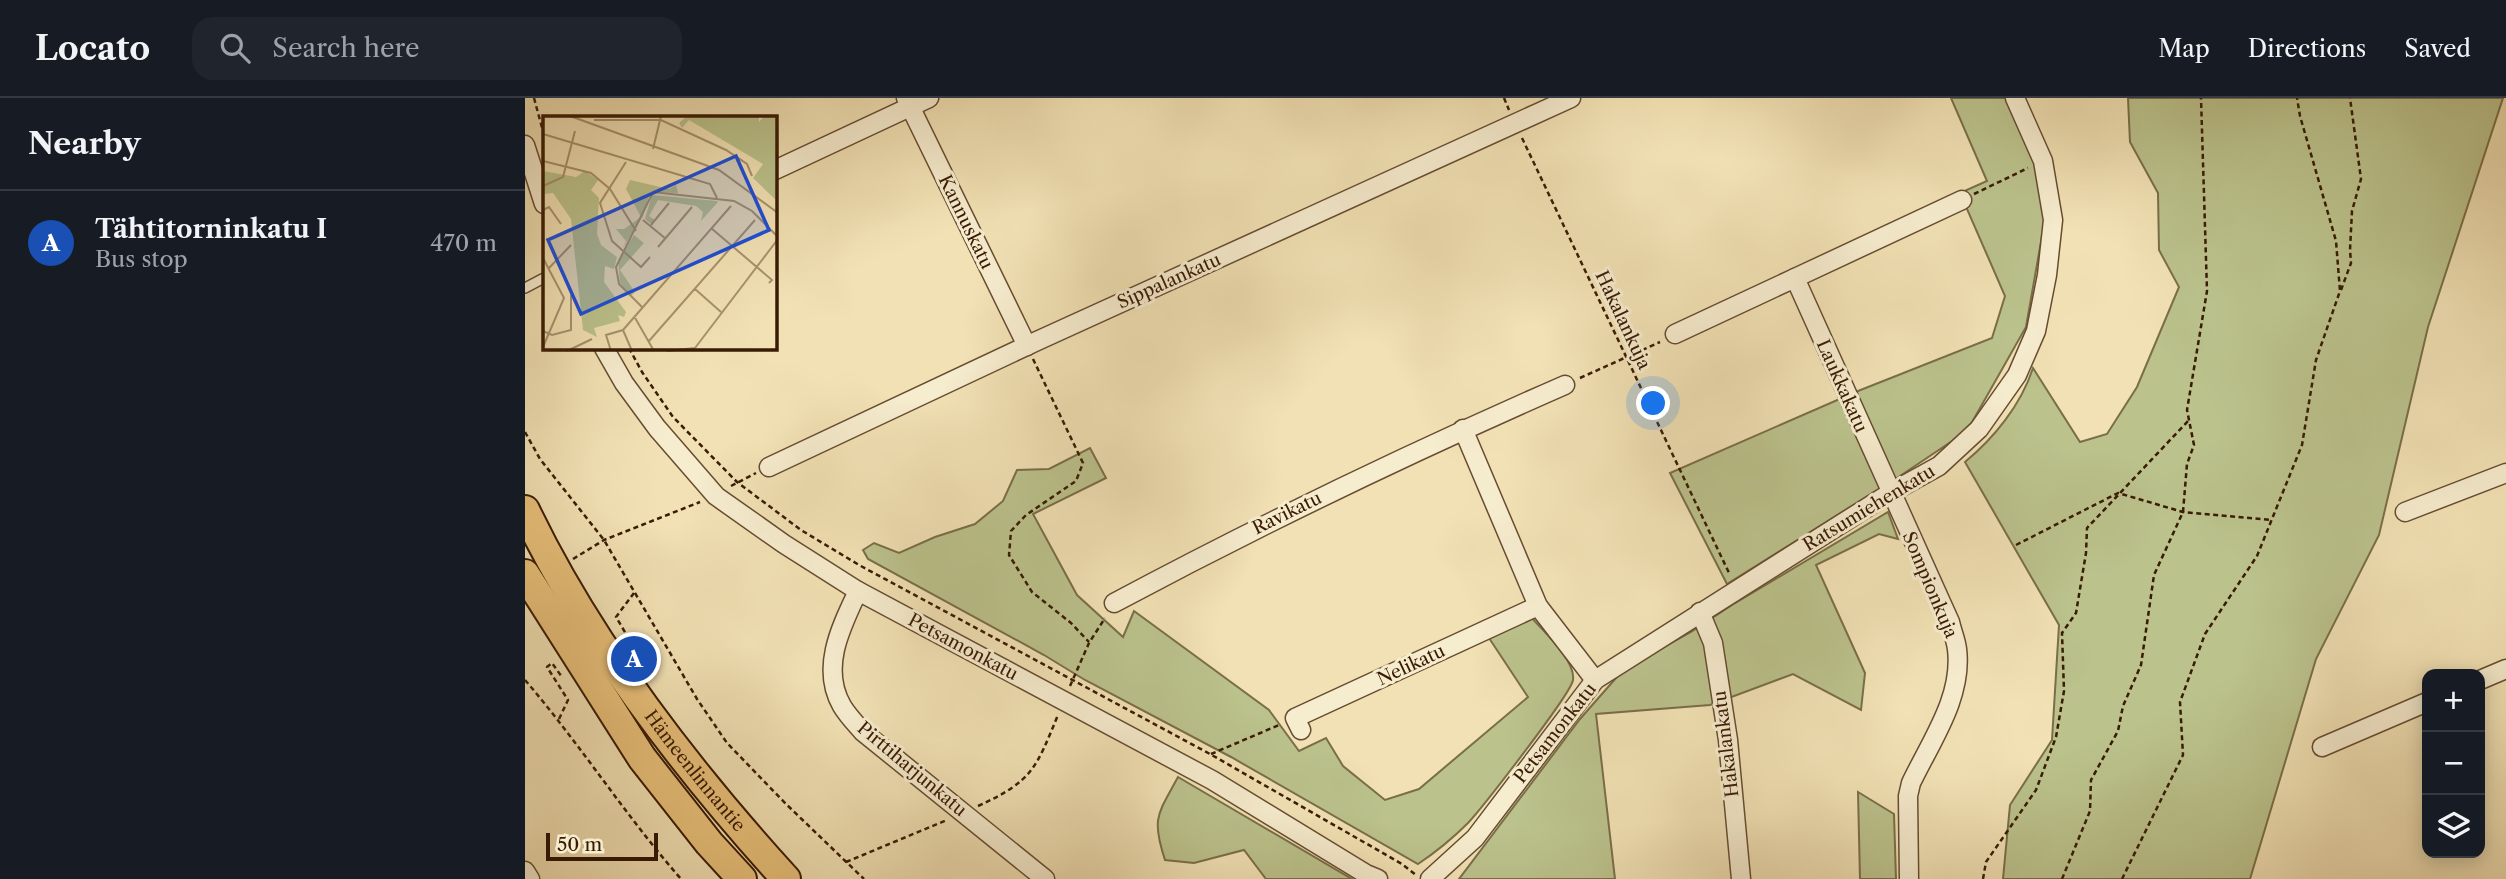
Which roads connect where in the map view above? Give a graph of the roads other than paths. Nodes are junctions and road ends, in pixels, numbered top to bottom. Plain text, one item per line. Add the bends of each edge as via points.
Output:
1 (929, 98) edge
2 (1571, 98) edge
3 (2015, 98) edge
4 (908, 103) edge
5 (525, 145) edge
6 (777, 169) edge
7 (1962, 200) road end
8 (543, 201) edge
9 (1794, 278) junction
10 (543, 279) edge
11 (525, 288) edge
12 (1675, 334) road end
13 (1027, 346) junction
14 (605, 350) edge
15 (1565, 385) road end
16 (1463, 429) junction
17 (769, 467) road end
18 (2506, 473) edge
19 (1890, 494) junction
20 (525, 510) edge
21 (2405, 512) dead end
22 (525, 574) edge
23 (1737, 590) joint
24 (858, 592) junction
25 (1114, 603) road end
26 (1538, 606) junction
27 (1700, 612) junction
28 (2506, 669) edge
29 (2485, 678) edge
30 (1595, 680) junction
31 (2422, 704) edge
32 (1298, 724) road end
33 (2322, 747) dead end
34 (525, 871) edge
35 (530, 879) edge
36 (742, 879) edge
37 (786, 879) edge
38 (1045, 879) edge
39 (1378, 879) edge
40 (1430, 879) edge
41 (1741, 879) edge
42 (1909, 879) edge

1 - 4 street
2 - 13 street, Sippalankatu
3 - 19 street, Ratsumiehenkatu via 2043,161 2053,220 2036,331 2017,375 1979,429 1940,466
4 - 6 street
4 - 13 street, Kannuskatu
5 - 8 street
7 - 9 street
9 - 12 street
9 - 19 street, Laukkakatu
10 - 11 lane
13 - 17 street, Sippalankatu
14 - 24 street, Petsamonkatu via 657,428 716,496
15 - 16 street, Ravikatu
16 - 25 street, Ravikatu via 1248,532
16 - 26 street
18 - 21 street
19 - 23 street, Ratsumiehenkatu
19 - 42 street, Sompionkuja via 1950,622 1957,648 1951,701 1908,796
20 - 37 main road, Hämeenlinnantie via 600,640 669,741
22 - 36 main road, Hämeenlinnantie via 642,758
23 - 27 street, Petsamonkatu
24 - 38 street, Pirttiharjunkatu via 838,635 832,673 842,706 863,732
24 - 39 street, Petsamonkatu via 1212,780
26 - 30 street
26 - 32 street, Nelikatu
27 - 30 street, Petsamonkatu
27 - 41 street, Hakalankatu via 1713,643 1728,740
28 - 29 street
30 - 40 street, Petsamonkatu via 1475,838
31 - 33 street
34 - 35 street

